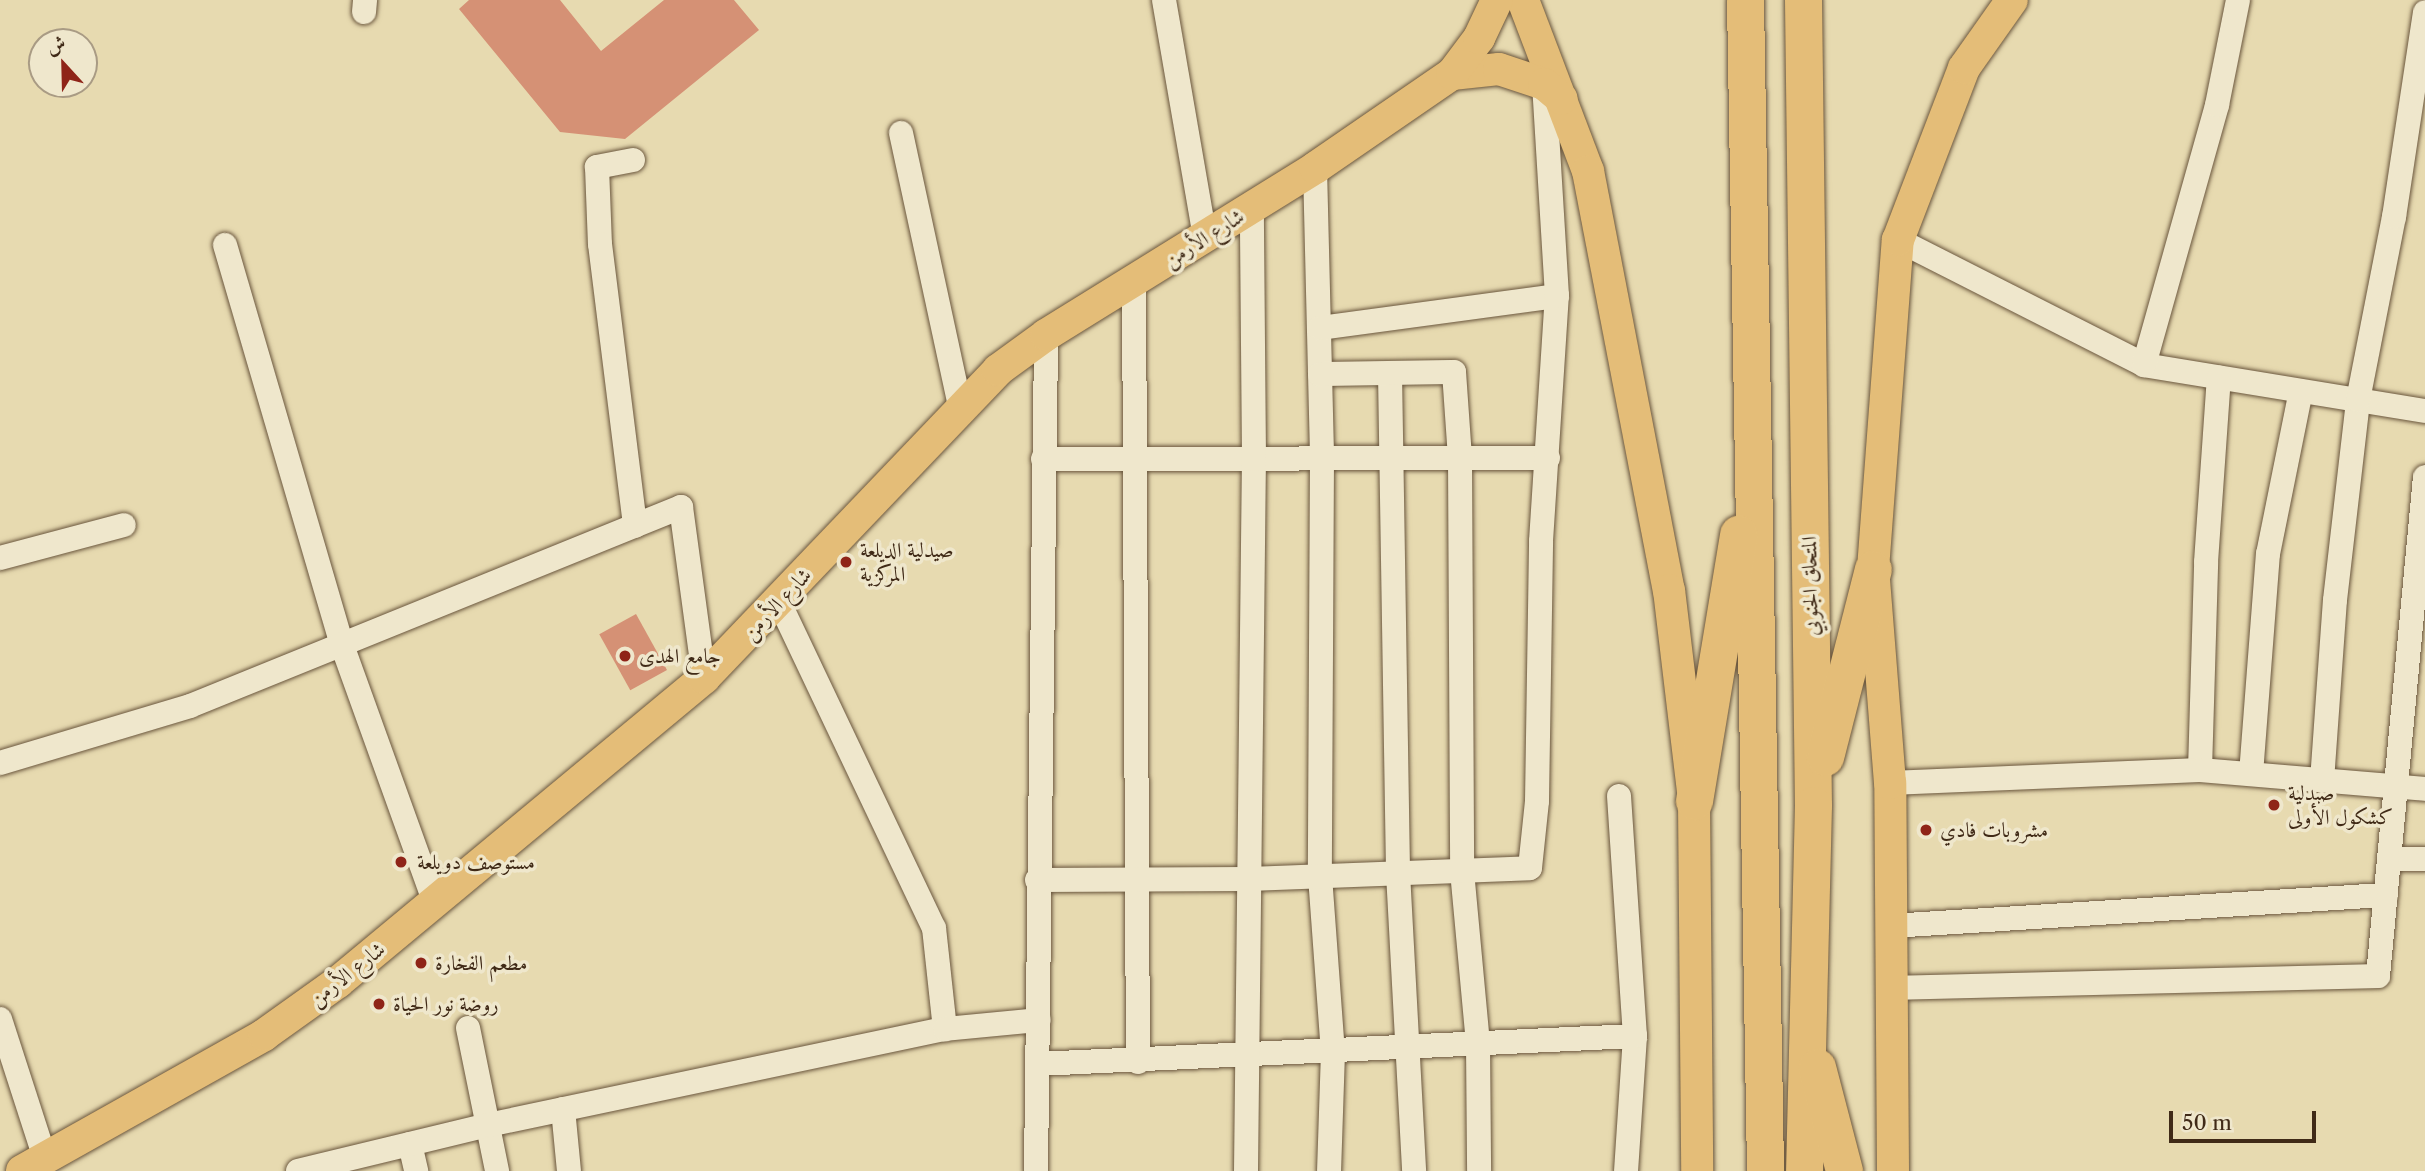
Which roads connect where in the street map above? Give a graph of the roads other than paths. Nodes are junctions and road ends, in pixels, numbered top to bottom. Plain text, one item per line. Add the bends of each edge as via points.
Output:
1 (1164, 0) edge
2 (1497, 0) edge
3 (1523, 0) edge
4 (1745, 0) edge
5 (1803, 0) edge
6 (2012, 0) edge
7 (2238, 0) edge
8 (2421, 0) edge
9 (2425, 4) edge
10 (2425, 12) edge
11 (1452, 74) junction
12 (1553, 92) junction
13 (901, 133) dead end
14 (633, 160) dead end
15 (1315, 168) junction
16 (1252, 208) junction
17 (1205, 239) junction
18 (1898, 240) junction
19 (225, 245) dead end
20 (1133, 281) junction
21 (1557, 296) junction
22 (1320, 328) junction
23 (1045, 335) junction
24 (2144, 365) junction
25 (1390, 373) junction
26 (1321, 374) junction
27 (2219, 377) junction
28 (2301, 391) junction
29 (2358, 400) junction
30 (960, 406) junction
31 (2425, 411) edge
32 (1043, 458) junction
33 (1138, 458) junction
34 (1254, 458) junction
35 (1322, 458) junction
36 (1388, 458) junction
37 (1460, 458) junction
38 (1548, 458) junction
39 (1754, 464) junction
40 (2425, 477) edge
41 (124, 525) dead end
42 (635, 526) junction
43 (0, 558) edge
44 (1873, 569) junction
45 (779, 602) junction
46 (342, 645) junction
47 (704, 678) junction
48 (0, 763) edge
49 (2200, 770) junction
50 (2252, 774) junction
51 (2322, 781) junction
52 (1889, 783) junction
53 (2396, 788) junction
54 (2425, 789) edge
55 (1619, 796) dead end
56 (1695, 801) junction
57 (1813, 805) junction
58 (2389, 859) junction
59 (2425, 859) edge
60 (1462, 871) junction
61 (1398, 873) junction
62 (1320, 876) junction
63 (1249, 879) junction
64 (1037, 880) junction
65 (1140, 880) junction
66 (2386, 895) junction
67 (435, 904) junction
68 (1891, 926) junction
69 (1891, 988) junction
70 (0, 1019) edge
71 (1039, 1020) junction
72 (1805, 1024) junction
73 (468, 1028) dead end
74 (945, 1029) junction
75 (1635, 1036) junction
76 (1478, 1044) junction
77 (1410, 1048) junction
78 (1333, 1052) junction
79 (1249, 1057) junction
80 (1138, 1062) junction
81 (1038, 1064) junction
82 (564, 1110) junction
83 (488, 1125) junction
84 (410, 1144) junction
85 (33, 1165) edge
86 (298, 1171) edge
87 (416, 1171) edge
88 (497, 1171) edge
89 (569, 1171) edge
90 (1037, 1171) edge
91 (1246, 1171) edge
92 (1329, 1171) edge
93 (1414, 1171) edge
94 (1479, 1171) edge
95 (1626, 1171) edge
96 (1697, 1171) edge
97 (1765, 1171) edge
98 (1804, 1171) edge
99 (1844, 1171) edge
100 (1893, 1171) edge

1 - 17 street
2 - 11 main road, شارع الأرمن via 1479,38
3 - 12 main road
4 - 39 highway
5 - 57 highway, المتحلق الجنوبي
6 - 18 main road via 1964,68
7 - 24 street via 2217,105
8 - 9 street
10 - 29 street
11 - 12 main road, شارع الأرمن via 1499,69
11 - 15 main road, شارع الأرمن
12 - 21 street
12 - 56 main road via 1588,171 1669,590
13 - 30 street
14 - 42 street via 597,167 600,244
15 - 16 main road, شارع الأرمن
15 - 22 street
16 - 17 main road, شارع الأرمن
16 - 34 street
17 - 20 main road, شارع الأرمن
18 - 24 street
18 - 44 main road
19 - 46 street
20 - 23 main road, شارع الأرمن
20 - 33 street
21 - 22 street
21 - 38 street
22 - 26 street
23 - 30 main road, شارع الأرمن
23 - 32 street
24 - 27 street
25 - 26 street
25 - 36 street
25 - 37 street via 1454,372
26 - 35 street
27 - 28 street
27 - 49 street via 2206,562
28 - 29 street
28 - 50 street via 2268,554
29 - 31 street
29 - 51 street via 2335,600
30 - 45 main road, شارع الأرمن
32 - 33 street
32 - 64 street
33 - 34 street
33 - 65 street
34 - 35 street
34 - 63 street
35 - 36 street
35 - 62 street
36 - 37 street
36 - 61 street
37 - 38 street
37 - 60 street
38 - 60 street via 1541,541 1537,801 1530,868
39 - 56 highway via 1741,517
39 - 97 highway
40 - 53 street
41 - 43 street
42 - 46 street
42 - 47 street via 681,507
44 - 52 main road
44 - 57 highway
45 - 47 main road, شارع الأرمن
45 - 74 street via 934,928
46 - 48 street via 190,706
46 - 67 street
47 - 67 main road, شارع الأرمن
49 - 50 street
49 - 52 street
50 - 51 street
51 - 53 street
52 - 68 main road
53 - 54 street
53 - 58 street
55 - 75 street
56 - 96 main road
57 - 72 highway, المتحلق الجنوبي
58 - 59 street
58 - 66 street
60 - 61 street
60 - 76 street
61 - 62 street
61 - 77 street
62 - 63 street
62 - 78 street
63 - 65 street
63 - 79 street
64 - 65 street
64 - 71 street
65 - 80 street
66 - 68 street
66 - 69 street via 2378,976
67 - 85 main road, شارع الأرمن via 264,1035
68 - 69 main road
69 - 100 main road
70 - 85 street
71 - 74 street
71 - 81 street
72 - 98 highway, المتحلق الجنوبي
72 - 99 highway
73 - 83 street
74 - 82 street
75 - 76 street
75 - 95 street
76 - 77 street
76 - 94 street
77 - 78 street
77 - 93 street
78 - 79 street
78 - 92 street
79 - 80 street
79 - 91 street
80 - 81 street
81 - 90 street
82 - 83 street
82 - 89 street
83 - 84 street
83 - 88 street
84 - 86 street
84 - 87 street

